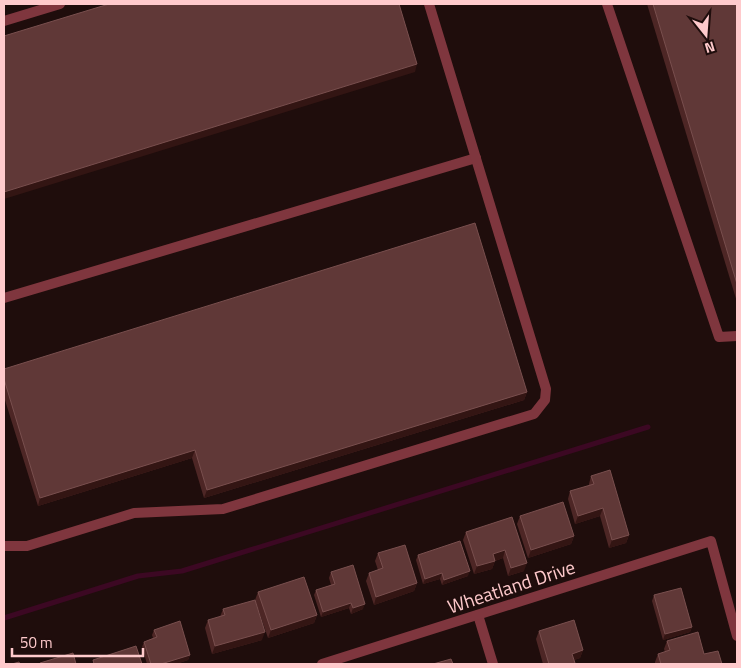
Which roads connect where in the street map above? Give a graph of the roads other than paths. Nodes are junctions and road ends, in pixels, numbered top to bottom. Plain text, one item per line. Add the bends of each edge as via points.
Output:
1 (60, 4) edge
2 (429, 4) edge
3 (607, 4) edge
4 (4, 21) edge
5 (476, 158) junction
6 (4, 298) edge
7 (737, 336) edge
8 (4, 546) edge
9 (478, 614) junction
10 (737, 636) edge
11 (322, 664) edge
12 (492, 664) edge

1 - 4 street
2 - 5 street
3 - 7 street via 719,336
5 - 6 street
5 - 8 street via 546,388 545,400 534,414 223,509 134,513 27,546
9 - 10 street, Wheatland Drive via 711,541
9 - 11 street, Wheatland Drive
9 - 12 street

